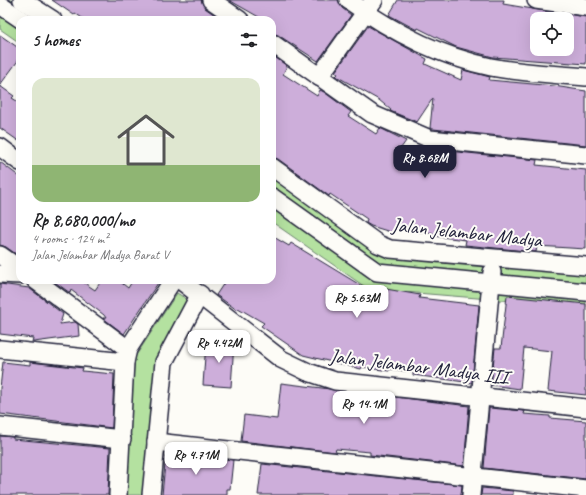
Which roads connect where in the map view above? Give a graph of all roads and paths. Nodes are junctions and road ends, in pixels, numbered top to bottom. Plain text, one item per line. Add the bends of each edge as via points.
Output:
1 (22, 0) edge
2 (211, 0) edge
3 (348, 0) edge
4 (536, 0) edge
5 (0, 5) edge
6 (370, 6) edge
7 (586, 7) edge
8 (16, 16) edge
9 (47, 16) edge
10 (234, 16) edge
11 (276, 46) edge
12 (320, 77) junction
13 (586, 77) edge
14 (0, 147) edge
15 (586, 155) edge
16 (16, 159) edge
17 (276, 170) edge
18 (276, 200) edge
19 (0, 255) edge
20 (494, 258) junction
21 (16, 266) edge
22 (586, 266) edge
23 (0, 274) edge
24 (16, 275) edge
25 (40, 284) edge
26 (171, 284) edge
27 (186, 284) edge
28 (491, 284) junction
29 (586, 292) edge
30 (200, 294) junction
31 (0, 349) edge
32 (127, 356) junction
33 (480, 397) junction
34 (586, 408) edge
35 (0, 426) edge
36 (122, 439) junction
37 (156, 442) junction
38 (472, 477) junction
39 (586, 489) edge
40 (118, 495) edge
41 (151, 495) edge
42 (471, 495) edge

1 - 9 street
2 - 10 street
3 - 6 street
4 - 7 street
5 - 8 street
6 - 12 street
6 - 13 street via 417,43 468,62
11 - 12 street
12 - 15 street via 372,114 430,139
14 - 16 street
17 - 20 street, Jalan Jelambar Madya via 383,247
18 - 28 street via 378,272
19 - 21 street
20 - 22 street, Jalan Jelambar Madya
20 - 28 street
23 - 24 street
25 - 32 street
26 - 32 street
27 - 30 street, Jalan Jelambar Madya III
28 - 29 street
28 - 33 street
30 - 33 street, Jalan Jelambar Madya III via 281,358 308,372 334,381
30 - 37 street via 164,362
31 - 32 street
32 - 36 street
33 - 34 street, Jalan Jelambar Madya III
33 - 38 street
35 - 36 street
36 - 40 street
37 - 38 street
37 - 41 street
38 - 39 street
38 - 42 street

